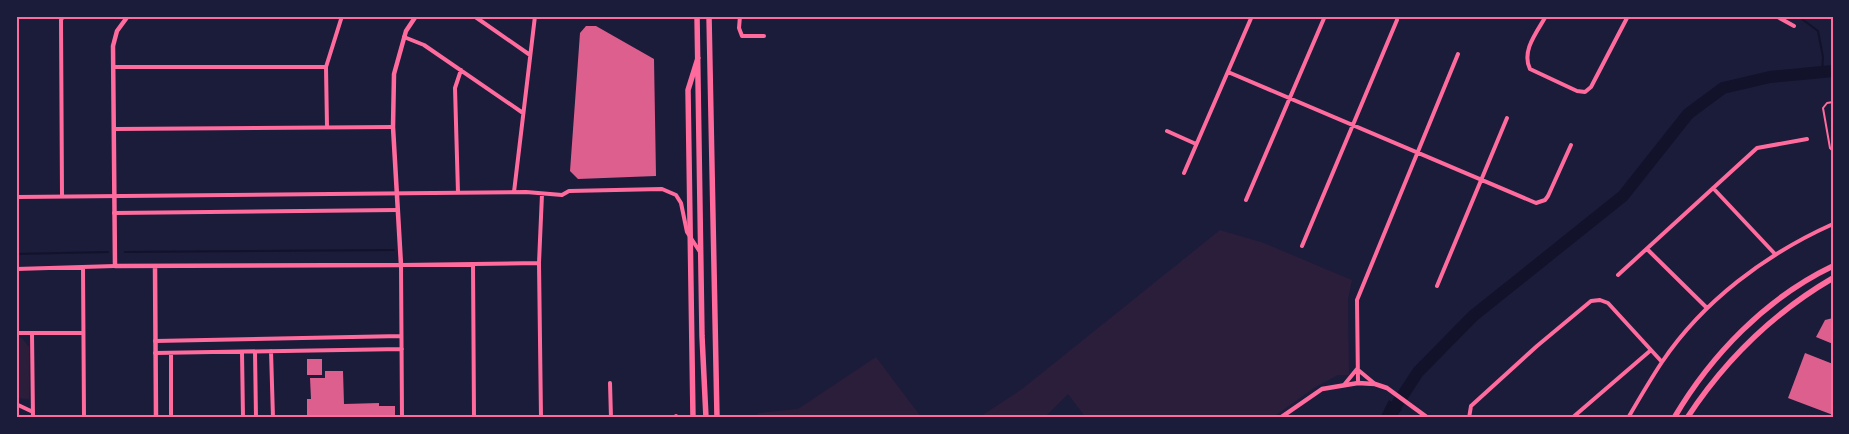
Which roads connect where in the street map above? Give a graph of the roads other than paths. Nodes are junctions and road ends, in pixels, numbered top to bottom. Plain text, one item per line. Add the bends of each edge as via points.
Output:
1 (64, 16) edge
2 (128, 16) edge
3 (342, 16) edge
4 (416, 16) edge
5 (474, 16) edge
6 (535, 16) edge
7 (697, 16) edge
8 (709, 16) edge
9 (740, 16) edge
10 (1252, 16) edge
11 (1325, 16) edge
12 (1546, 16) edge
13 (1628, 16) edge
14 (1776, 16) edge
15 (1397, 20) dead end
16 (1794, 26) dead end
17 (764, 36) dead end
18 (404, 37) junction
19 (1458, 54) dead end
20 (530, 55) junction
21 (699, 56) junction
22 (114, 66) junction
23 (326, 67) junction
24 (461, 70) junction
25 (1228, 72) junction
26 (1290, 98) junction
27 (1833, 102) edge
28 (523, 113) junction
29 (1507, 118) dead end
30 (1352, 125) junction
31 (327, 127) junction
32 (393, 127) junction
33 (114, 129) junction
34 (1167, 131) dead end
35 (1807, 140) dead end
36 (1196, 144) junction
37 (1570, 145) dead end
38 (1833, 151) edge
39 (1416, 152) junction
40 (1184, 173) dead end
41 (1480, 179) junction
42 (1713, 188) junction
43 (514, 192) junction
44 (458, 193) junction
45 (397, 194) junction
46 (542, 194) junction
47 (16, 197) edge
48 (62, 197) junction
49 (114, 197) junction
50 (1246, 200) dead end
51 (398, 210) junction
52 (114, 213) junction
53 (1833, 224) edge
54 (1302, 246) dead end
55 (1647, 249) junction
56 (701, 252) junction
57 (1775, 254) junction
58 (539, 263) junction
59 (473, 264) junction
60 (401, 265) junction
61 (115, 266) junction
62 (155, 266) junction
63 (1833, 266) edge
64 (83, 267) junction
65 (16, 269) edge
66 (1618, 275) dead end
67 (1833, 278) edge
68 (1436, 286) dead end
69 (1707, 308) junction
70 (16, 333) edge
71 (32, 333) junction
72 (84, 333) junction
73 (402, 336) junction
74 (155, 341) junction
75 (402, 349) junction
76 (1651, 350) junction
77 (271, 351) junction
78 (242, 352) junction
79 (255, 352) junction
80 (170, 353) junction
81 (155, 354) junction
82 (1662, 362) junction
83 (1358, 369) junction
84 (610, 383) dead end
85 (1358, 383) junction
86 (1375, 384) junction
87 (1344, 385) junction
88 (16, 404) edge
89 (33, 412) junction
90 (33, 418) edge
91 (84, 418) edge
92 (156, 418) edge
93 (171, 418) edge
94 (242, 418) edge
95 (256, 418) edge
96 (272, 418) edge
97 (402, 418) edge
98 (474, 418) edge
99 (540, 418) edge
100 (610, 418) edge
101 (693, 418) edge
102 (706, 418) edge
103 (717, 418) edge
104 (1280, 418) edge
105 (1428, 418) edge
106 (1469, 418) edge
107 (1572, 418) edge
108 (1628, 418) edge
109 (1674, 418) edge
110 (1687, 418) edge

1 - 48 street via 61,20
2 - 22 street via 115,39
3 - 23 street
4 - 18 street
5 - 20 street
6 - 20 street
7 - 21 main road
8 - 103 main road
9 - 17 street via 742,36
10 - 25 street
11 - 26 street
12 - 13 street via 1528,51 1526,60 1530,68 1585,92
14 - 16 street
15 - 30 street
18 - 24 street via 424,45
18 - 32 street via 395,68
19 - 39 street
20 - 28 street
21 - 56 main road
21 - 101 main road via 688,90
22 - 23 street
22 - 33 street
23 - 31 street
24 - 28 street
24 - 44 street via 455,88
25 - 26 street
25 - 36 street
26 - 30 street
26 - 50 street
27 - 38 lane via 1827,102 1823,108
28 - 43 street
29 - 41 street
30 - 39 street
30 - 54 street
31 - 32 street
31 - 33 street
32 - 45 street
33 - 49 street
34 - 36 street
35 - 42 street via 1757,148
36 - 40 street
37 - 41 street via 1545,200 1536,203
39 - 41 street
39 - 83 street via 1357,300
41 - 68 street
42 - 55 street
42 - 57 street
43 - 44 street
43 - 46 street
44 - 45 street
45 - 49 street
45 - 51 street
46 - 56 street via 670,190 681,203 688,232
46 - 58 street
47 - 48 street
48 - 49 street
49 - 52 street
51 - 52 street
51 - 60 street
52 - 61 street
53 - 57 street
55 - 66 street
55 - 69 street
56 - 102 main road
57 - 69 street
58 - 59 street
58 - 99 street
59 - 60 street
59 - 98 street
60 - 62 street
60 - 73 street
61 - 62 street
61 - 64 street
62 - 74 street
63 - 109 main road via 1793,289 1746,328 1704,373
64 - 65 street
64 - 72 street
67 - 110 main road via 1790,306 1750,340 1720,373
69 - 82 street
70 - 71 street
71 - 72 street
71 - 89 street
72 - 91 street
73 - 74 street
73 - 75 street
74 - 81 street
75 - 77 street
75 - 97 street
76 - 82 street
76 - 106 street via 1608,303 1591,301 1471,406
76 - 107 street
77 - 79 street
77 - 96 street
78 - 79 street
78 - 80 street
78 - 94 street
79 - 95 street
80 - 81 street
80 - 93 street
81 - 92 street
82 - 108 street
83 - 85 street
83 - 86 street
83 - 87 street
84 - 100 street
85 - 86 street
85 - 87 street
86 - 105 street via 1394,392
87 - 104 street via 1312,394
88 - 89 street
89 - 90 street

